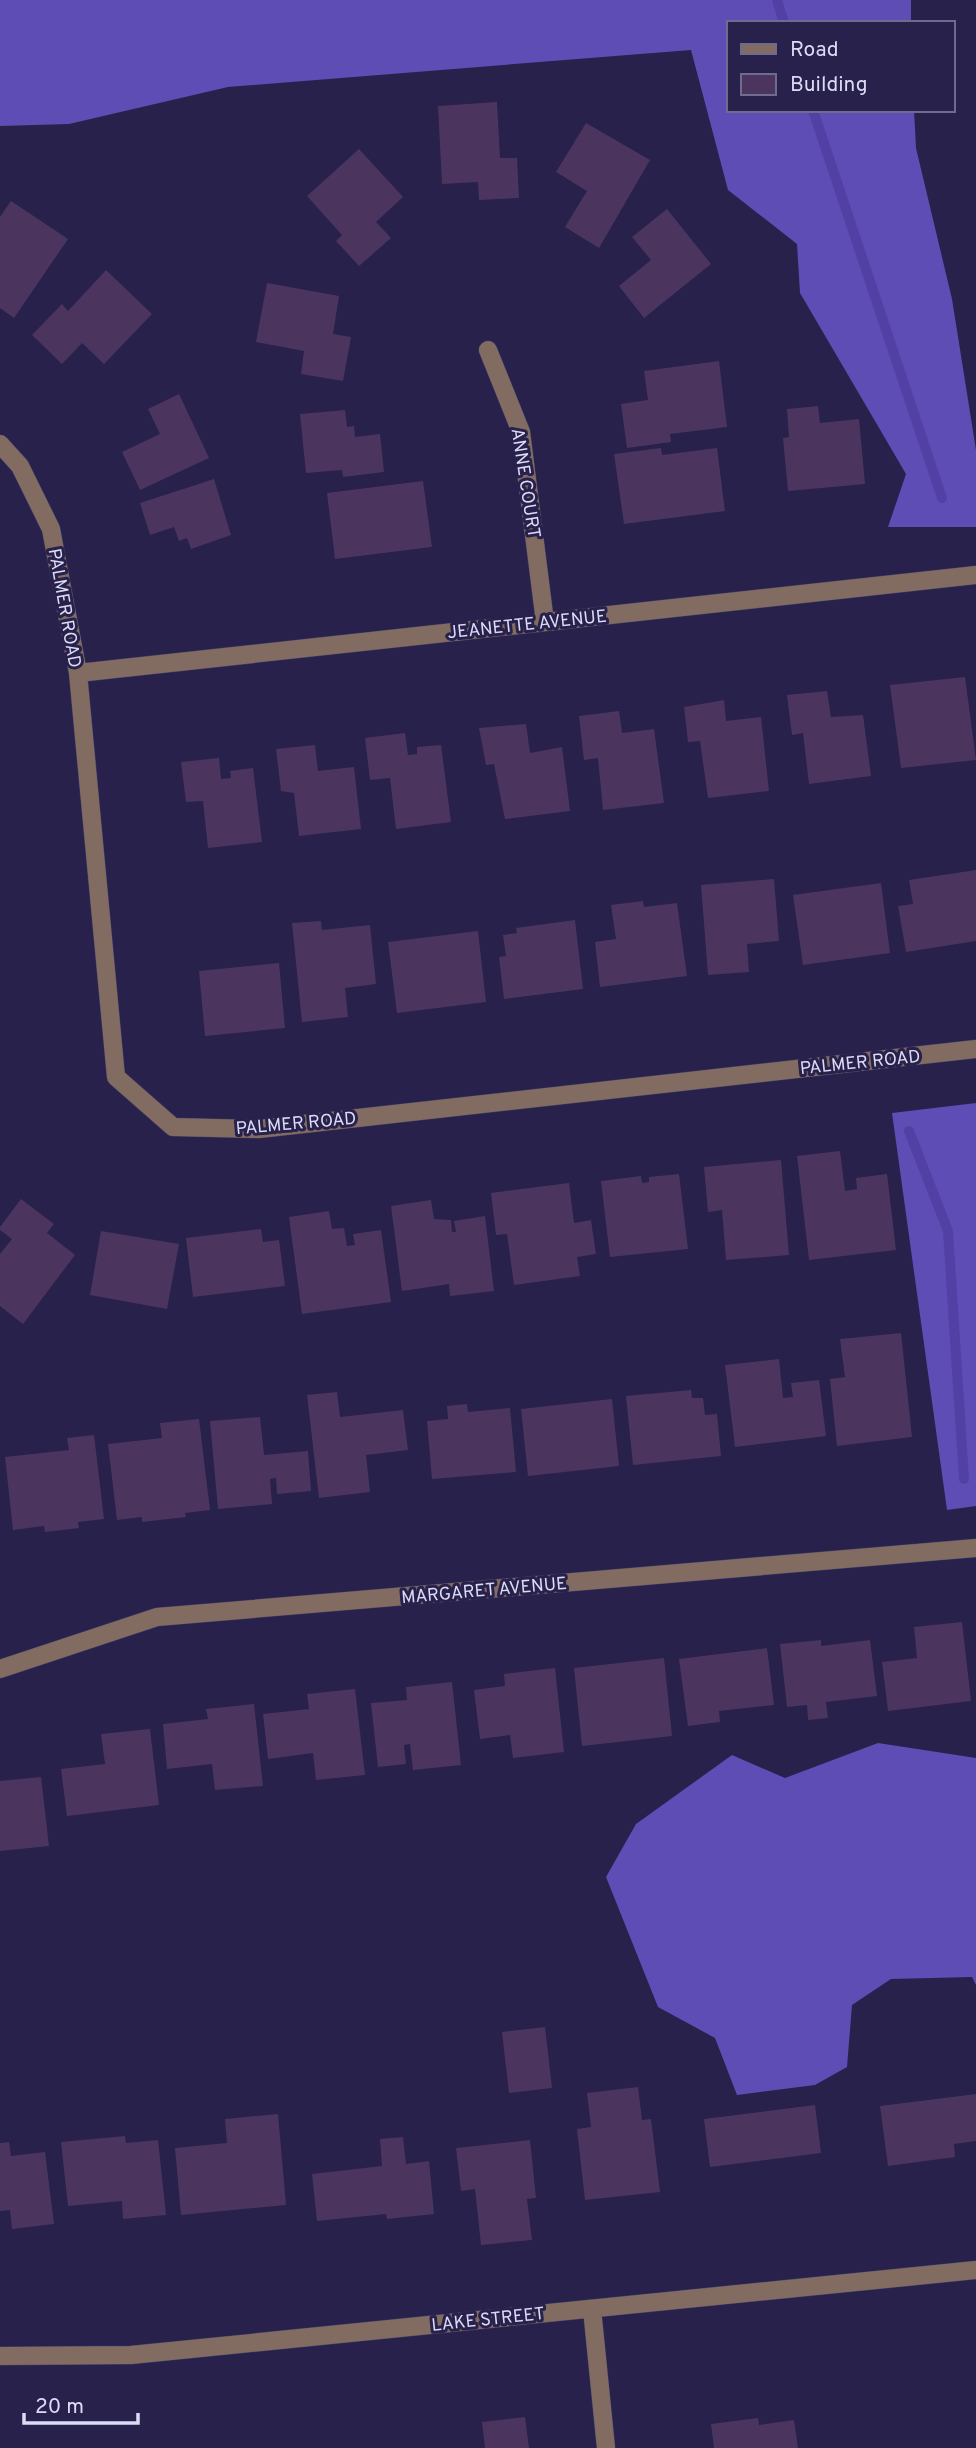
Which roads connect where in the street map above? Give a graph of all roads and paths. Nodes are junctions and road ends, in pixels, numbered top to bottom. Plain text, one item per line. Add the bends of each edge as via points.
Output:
1 (488, 350) dead end
2 (0, 444) edge
3 (976, 575) edge
4 (545, 622) junction
5 (78, 673) junction
6 (976, 1048) edge
7 (976, 1548) edge
8 (0, 1669) edge
9 (976, 2270) edge
10 (592, 2309) junction
11 (0, 2356) edge
12 (606, 2448) edge

1 - 4 street, ANNE COURT via 521,432
2 - 5 street, PALMER ROAD via 20,466 51,529
3 - 4 street, JEANETTE AVENUE
4 - 5 street, JEANETTE AVENUE
5 - 6 street, PALMER ROAD via 116,1077 173,1128 259,1129
7 - 8 street, MARGARET AVENUE via 157,1617
9 - 10 street, LAKE STREET
10 - 11 street, LAKE STREET via 131,2355
10 - 12 street

